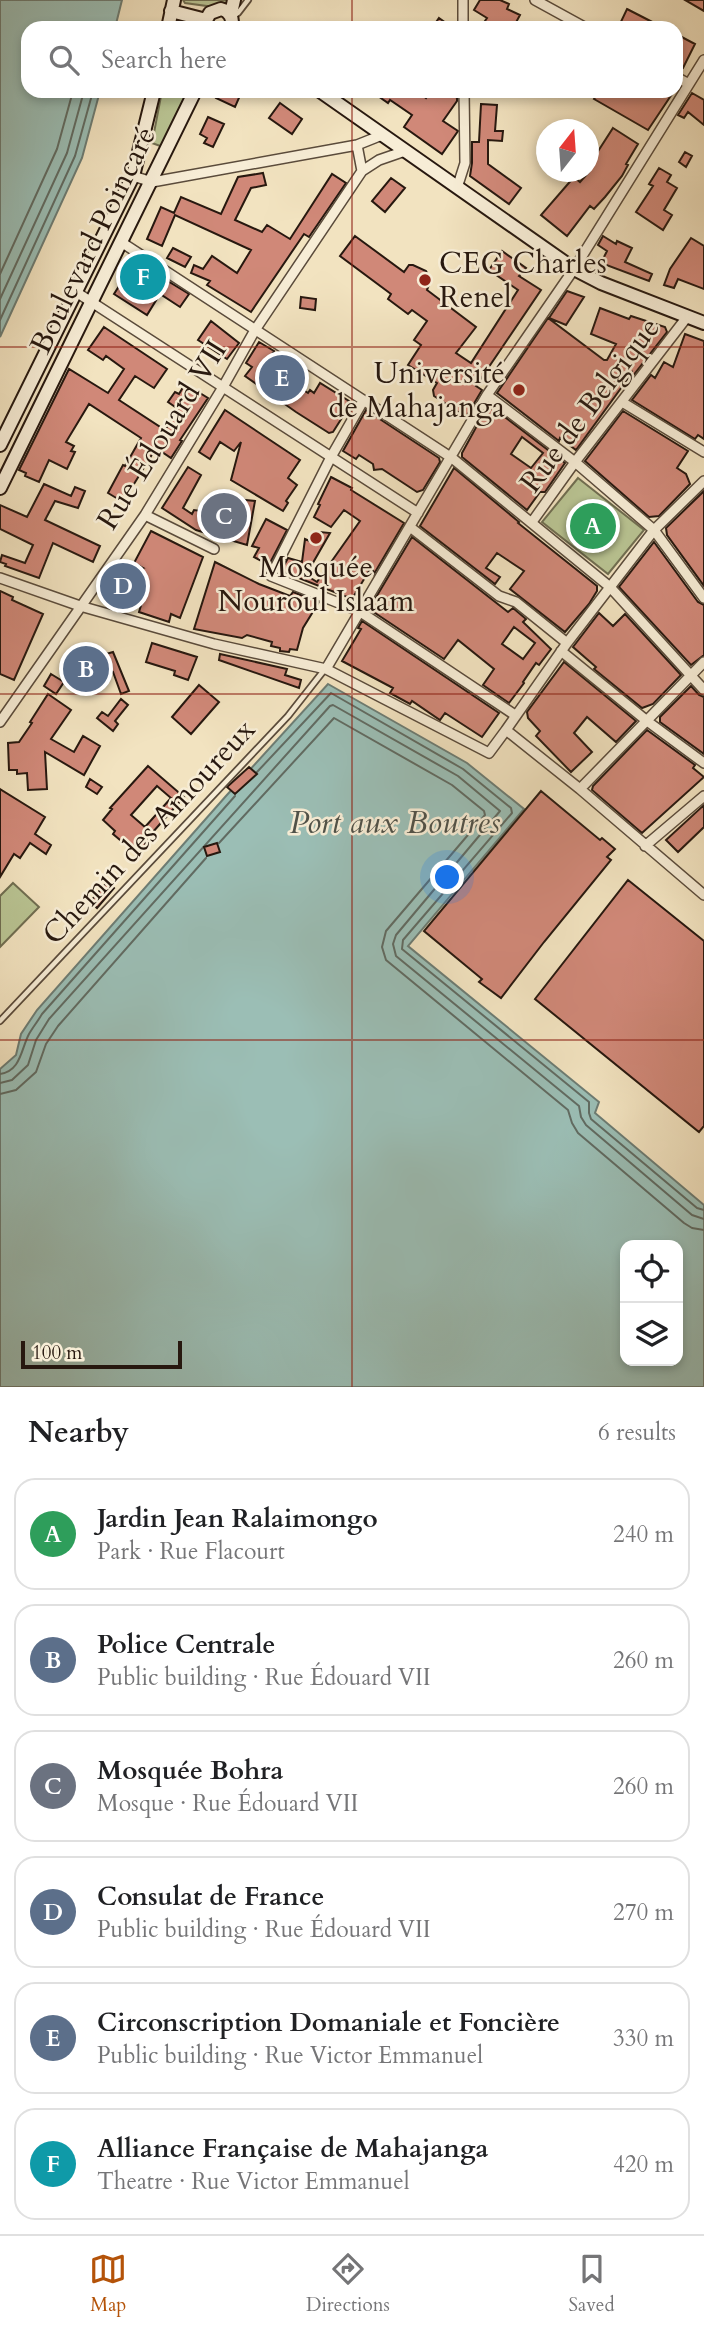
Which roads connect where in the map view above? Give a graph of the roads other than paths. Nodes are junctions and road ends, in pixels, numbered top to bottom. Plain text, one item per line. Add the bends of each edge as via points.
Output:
1 (248, 0) edge
2 (463, 0) edge
3 (535, 0) edge
4 (173, 6) edge
5 (231, 14) edge
6 (200, 21) edge
7 (208, 21) edge
8 (464, 21) edge
9 (573, 21) edge
10 (704, 60) edge
11 (683, 81) edge
12 (689, 84) junction
13 (683, 94) edge
14 (152, 98) edge
15 (192, 98) edge
16 (330, 98) edge
17 (464, 98) edge
18 (680, 98) edge
19 (382, 135) junction
20 (357, 145) junction
21 (405, 151) junction
22 (362, 171) junction
23 (133, 176) junction
24 (152, 183) junction
25 (457, 188) junction
26 (121, 242) junction
27 (574, 269) junction
28 (76, 292) junction
29 (92, 302) junction
30 (687, 317) junction
31 (704, 323) edge
32 (255, 330) junction
33 (223, 387) junction
34 (487, 395) junction
35 (363, 401) junction
36 (622, 402) junction
37 (3, 440) edge
38 (22, 443) junction
39 (704, 452) edge
40 (331, 457) junction
41 (452, 458) junction
42 (575, 462) junction
43 (704, 481) edge
44 (0, 488) edge
45 (418, 513) junction
46 (145, 515) junction
47 (532, 522) junction
48 (410, 527) junction
49 (654, 530) junction
50 (214, 550) dead end
51 (0, 578) edge
52 (610, 587) junction
53 (704, 598) edge
54 (80, 606) junction
55 (359, 611) junction
56 (564, 647) junction
57 (704, 662) edge
58 (326, 668) junction
59 (691, 676) junction
60 (704, 690) edge
61 (515, 715) junction
62 (647, 721) junction
63 (0, 722) edge
64 (506, 730) junction
65 (704, 763) edge
66 (580, 789) junction
67 (704, 796) edge
68 (646, 846) junction
69 (704, 895) edge
70 (0, 1021) edge

1 - 5 lane via 238,13
2 - 8 street
3 - 9 street
4 - 6 street
5 - 7 street via 213,10
10 - 12 street
11 - 12 street
12 - 13 street
14 - 23 street, Boulevard Poincaré
15 - 24 street, Boulevard Poincaré
16 - 19 street
17 - 25 street via 465,163
18 - 27 street
19 - 20 street
19 - 21 street
20 - 22 street
20 - 24 street
21 - 22 street
21 - 25 street
22 - 32 street, Rue Édouard VII
23 - 24 street
23 - 28 street, Boulevard Poincaré
24 - 26 street, Boulevard Poincaré
25 - 27 street
26 - 29 street, Boulevard Poincaré
26 - 32 street
27 - 30 street
27 - 34 street
28 - 29 street
28 - 37 street, Boulevard Poincaré
29 - 33 street
29 - 38 street, Boulevard Poincaré
30 - 31 street
30 - 36 street, Rue de Belgique
32 - 33 street, Rue Édouard VII
32 - 35 street
33 - 40 street
33 - 46 street, Rue Édouard VII
34 - 41 street
34 - 42 street
35 - 40 street
35 - 41 street
36 - 39 street
36 - 42 street, Rue de Belgique
37 - 38 street
38 - 44 street, Boulevard Poincaré
40 - 45 street
40 - 55 street via 271,576
41 - 45 street
41 - 47 street
42 - 47 street, Rue de Belgique
42 - 49 street
43 - 49 street
45 - 48 street
46 - 50 street
46 - 54 street, Rue Édouard VII
47 - 52 street
48 - 55 street
48 - 56 street via 499,596 516,603
49 - 52 street
49 - 53 street
51 - 54 street
52 - 56 street
52 - 59 street
54 - 58 street via 214,644
54 - 63 street, Rue Édouard VII
55 - 58 street
55 - 61 street
56 - 61 street
56 - 62 street
57 - 59 street
58 - 64 street via 489,753
58 - 70 lane, Chemin des Amoureux via 288,716
59 - 60 street
59 - 62 street
61 - 64 street
62 - 65 street
62 - 66 street
64 - 66 street
66 - 68 street
67 - 68 street
68 - 69 street

